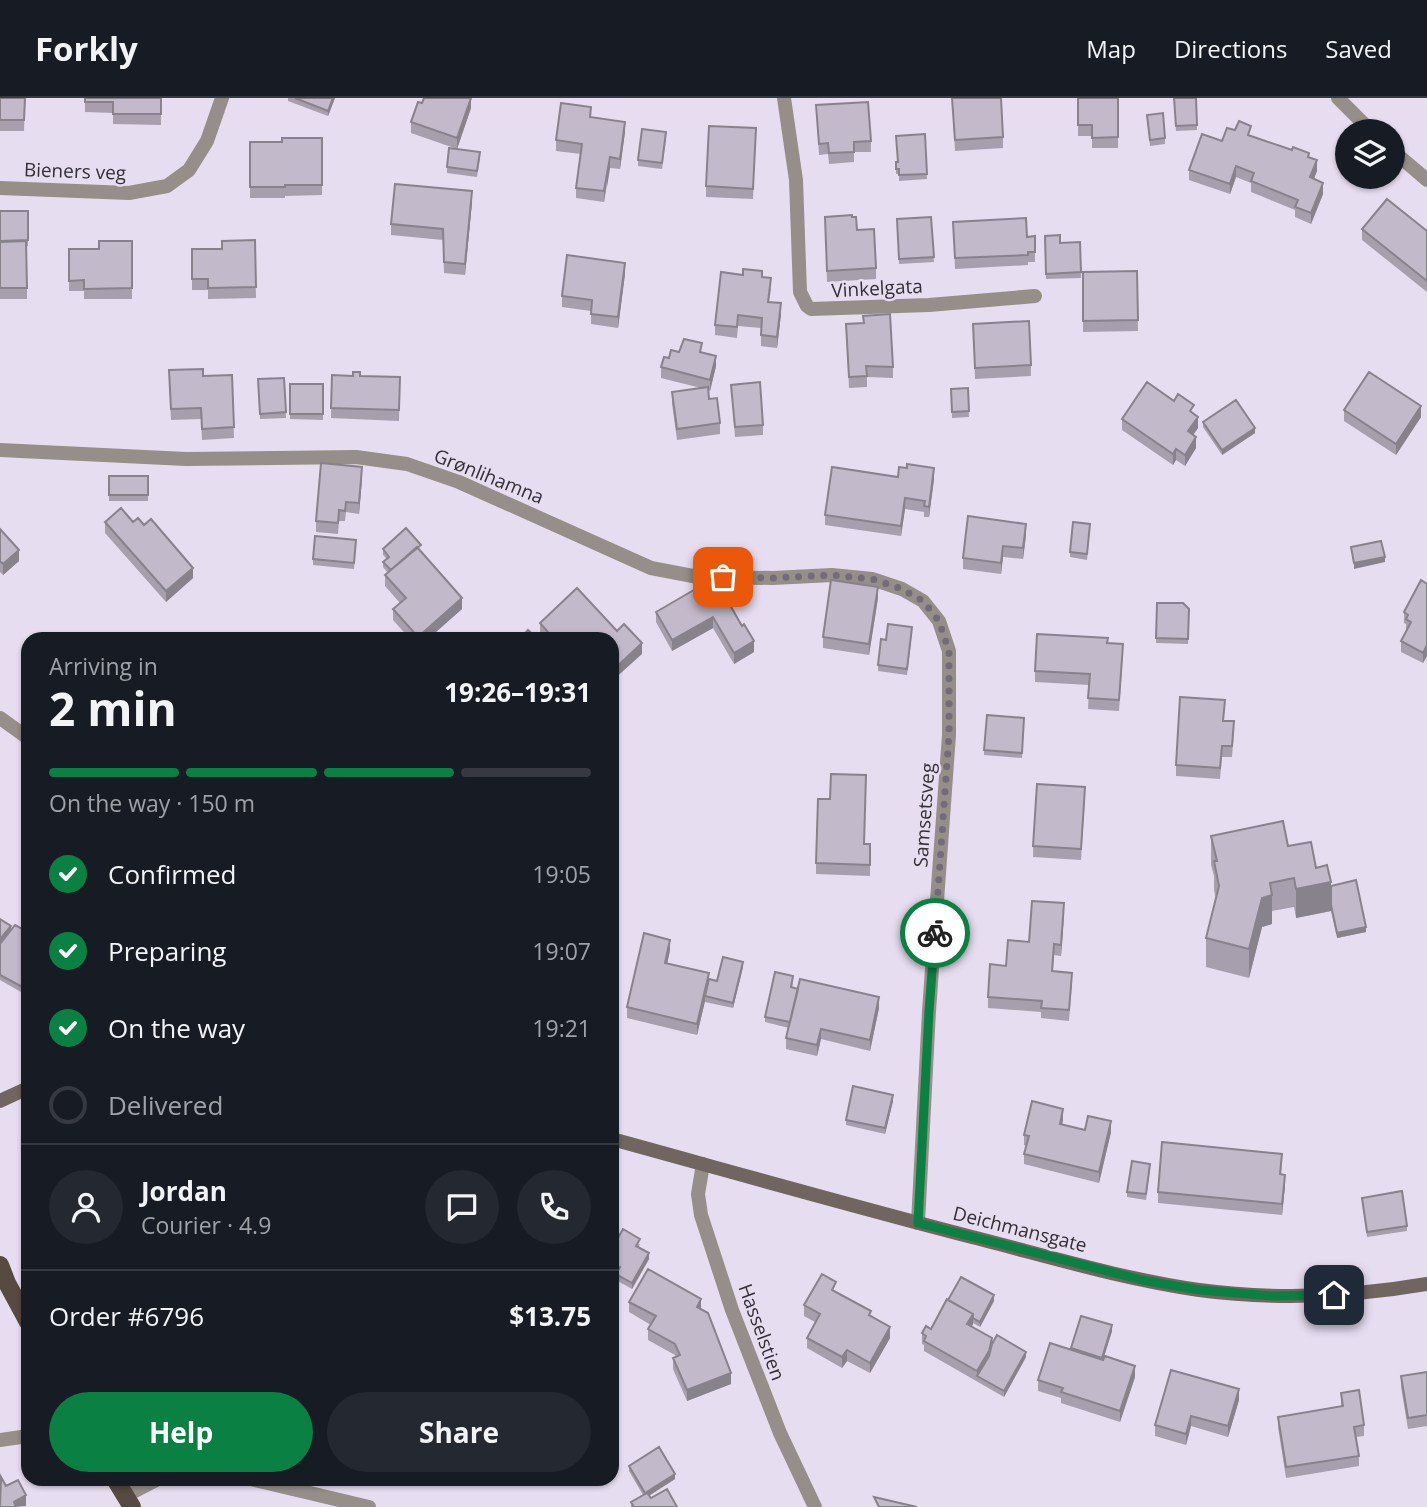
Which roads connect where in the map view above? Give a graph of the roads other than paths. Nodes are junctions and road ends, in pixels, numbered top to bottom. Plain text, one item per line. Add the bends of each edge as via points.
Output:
1 (222, 98) edge
2 (784, 98) edge
3 (1338, 98) edge
4 (1359, 119) edge
5 (1405, 161) edge
6 (1427, 180) edge
7 (0, 188) edge
8 (1035, 296) dead end
9 (0, 450) edge
10 (939, 621) joint
11 (0, 719) edge
12 (21, 733) edge
13 (21, 1091) edge
14 (0, 1101) edge
15 (619, 1141) edge
16 (703, 1164) junction
17 (918, 1223) junction
18 (0, 1265) edge
19 (3, 1279) edge
20 (1427, 1284) edge
21 (21, 1310) edge
22 (21, 1437) edge
23 (0, 1440) edge
24 (148, 1486) edge
25 (280, 1486) edge
26 (128, 1501) edge
27 (369, 1507) edge
28 (815, 1507) edge

1 - 7 street, Bieners veg via 207,141 189,170 167,186 129,193
2 - 8 street, Vinkelgata via 796,180 800,292 807,306 929,305
3 - 4 street
5 - 6 street
9 - 10 street, Grønlihamna via 186,459 356,457 407,464 459,482 651,568 698,577 832,575 872,579 923,601
10 - 17 street, Samsetsveg via 949,651 949,735
11 - 12 street
13 - 14 street
15 - 16 street, Deichmansgate
16 - 17 street, Deichmansgate
16 - 28 street, Hasselstien via 698,1195 701,1215 732,1310 780,1433
17 - 20 street, Deichmansgate via 1142,1280 1200,1290 1334,1295
18 - 19 main road
19 - 21 main road
22 - 23 street
24 - 26 street
25 - 27 street

